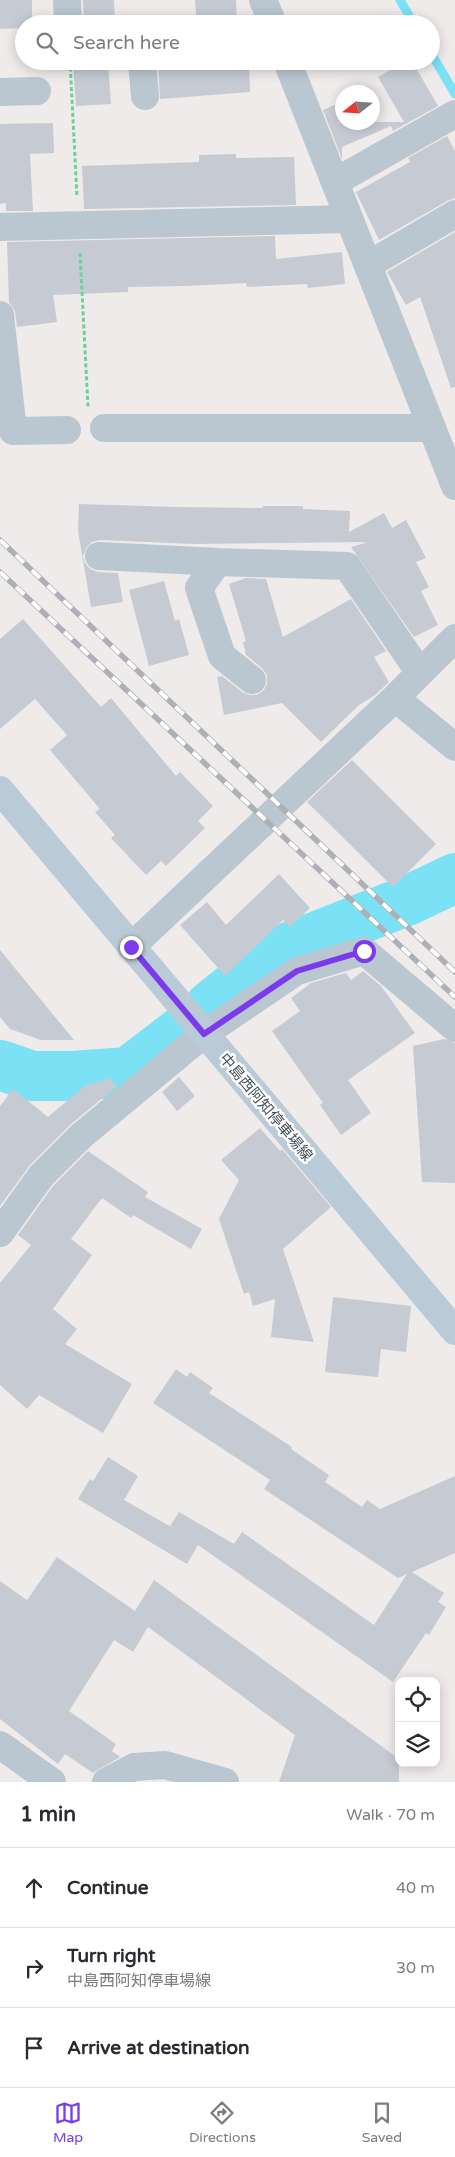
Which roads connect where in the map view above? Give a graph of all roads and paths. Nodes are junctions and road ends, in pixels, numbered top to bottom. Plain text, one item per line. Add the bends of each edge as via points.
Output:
1 (67, 0) edge
2 (263, 0) edge
3 (68, 15) edge
4 (269, 15) edge
5 (143, 70) edge
6 (291, 70) edge
7 (37, 90) dead end
8 (0, 92) edge
9 (145, 96) dead end
10 (455, 114) edge
11 (335, 182) junction
12 (455, 214) edge
13 (349, 219) junction
14 (0, 227) edge
15 (368, 264) junction
16 (0, 314) edge
17 (104, 428) dead end
18 (432, 428) junction
19 (67, 430) dead end
20 (455, 486) edge
21 (99, 556) dead end
22 (218, 562) junction
23 (455, 638) edge
24 (420, 673) junction
25 (252, 680) dead end
26 (394, 698) junction
27 (455, 747) edge
28 (0, 790) edge
29 (131, 947) junction
30 (455, 1028) edge
31 (204, 1034) junction
32 (0, 1233) edge
33 (455, 1331) edge
34 (0, 1745) edge
35 (52, 1782) edge
36 (106, 1782) edge
37 (225, 1782) edge

1 - 3 street
2 - 4 street
5 - 9 street
6 - 11 street
7 - 8 street
10 - 11 street
11 - 13 street
12 - 15 street
13 - 14 street
13 - 15 street
15 - 18 street
16 - 19 street via 13,431
17 - 18 street
18 - 20 street
21 - 22 street
22 - 24 street via 347,566
22 - 25 street via 199,588 222,656
23 - 24 street
24 - 26 street
26 - 27 street
26 - 29 street
28 - 29 main road, 中島西阿知停車場線
29 - 31 main road, 中島西阿知停車場線
30 - 31 street via 364,951 297,971
31 - 32 street via 81,1136 41,1176
31 - 33 main road, 中島西阿知停車場線
34 - 35 street
36 - 37 street via 134,1767 165,1765

